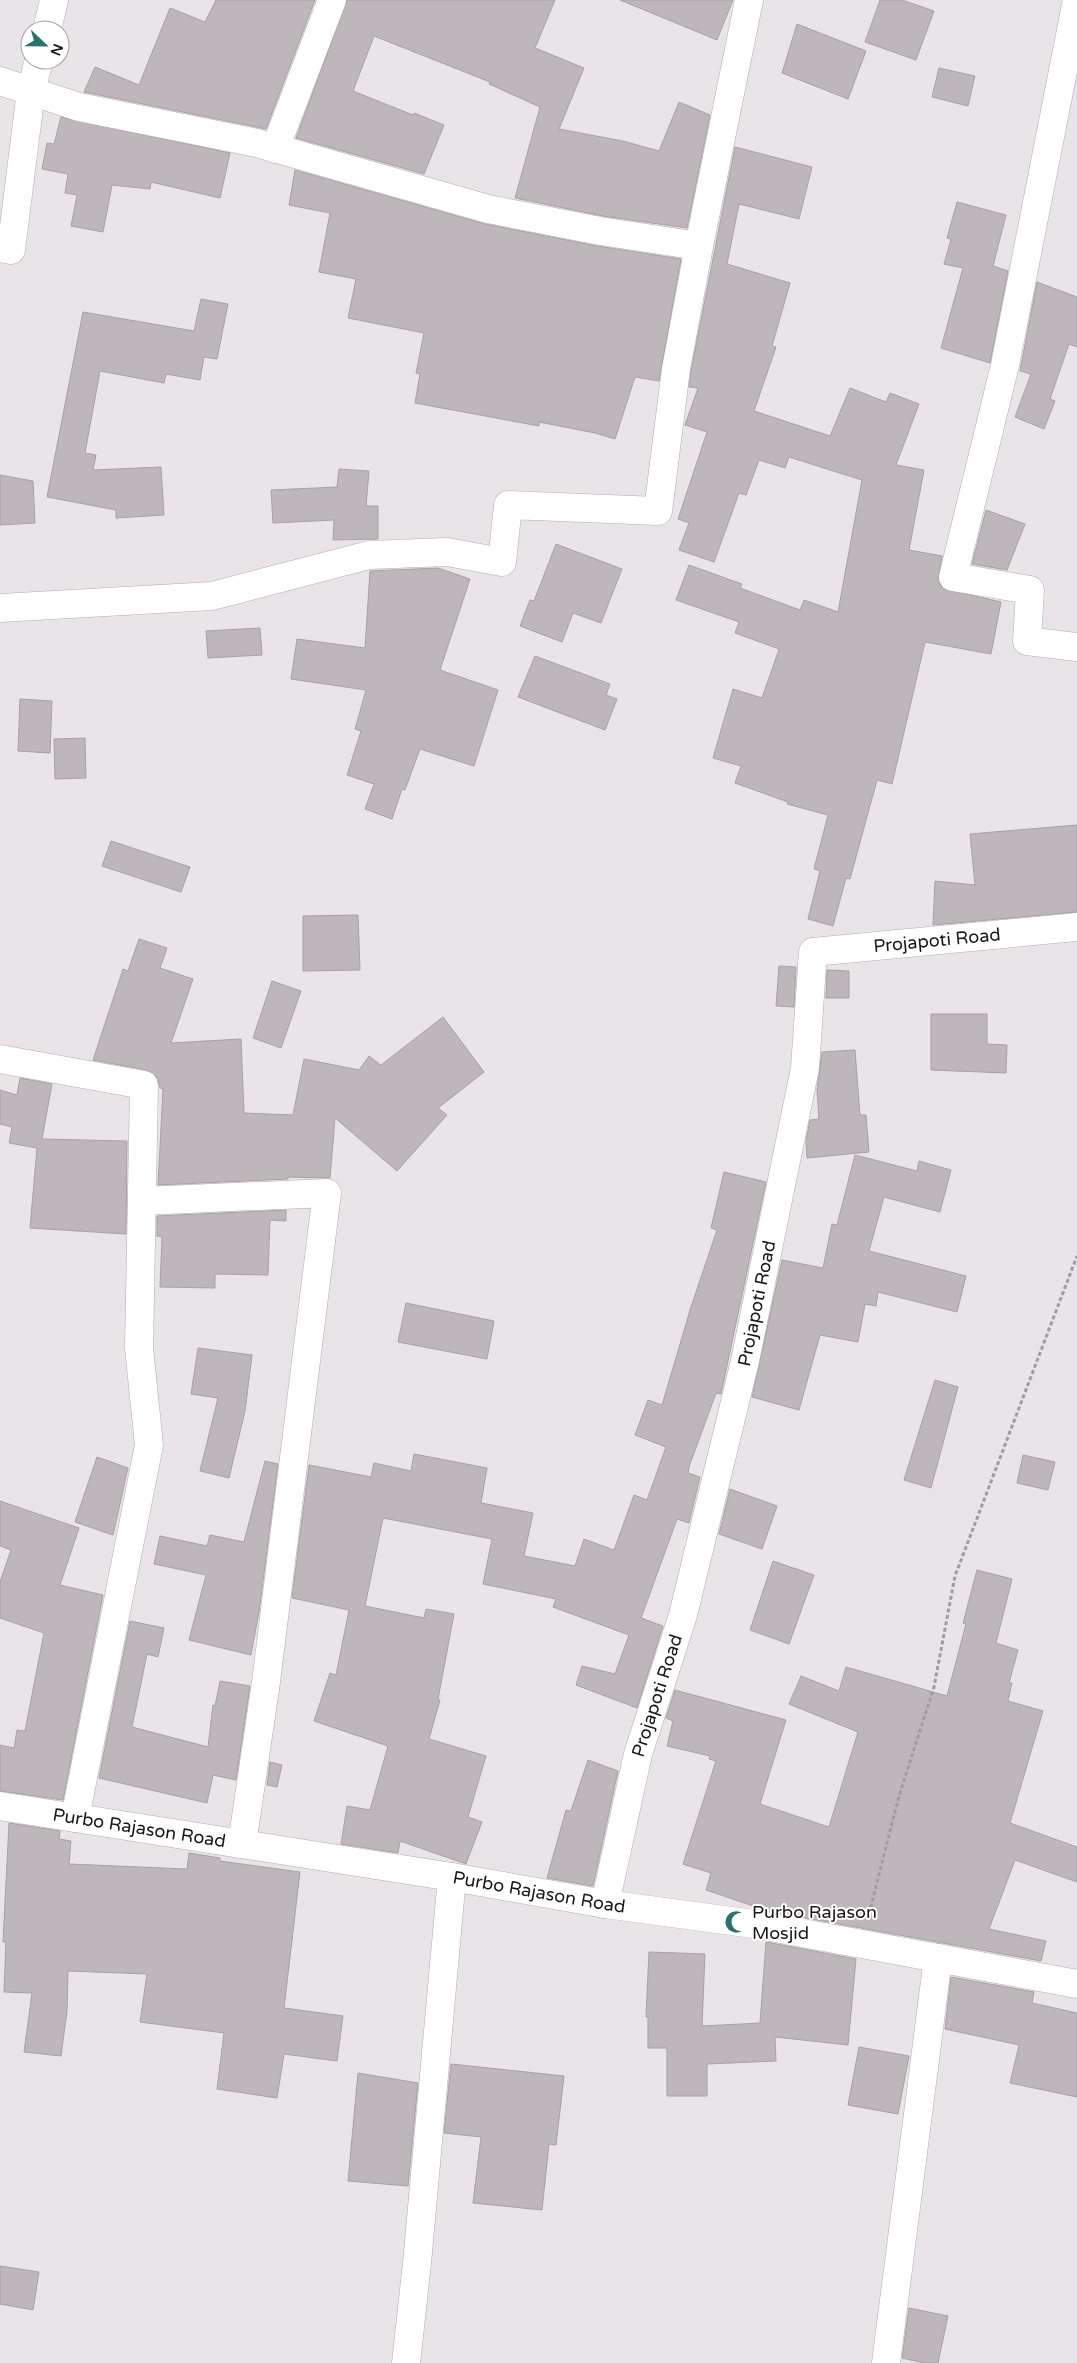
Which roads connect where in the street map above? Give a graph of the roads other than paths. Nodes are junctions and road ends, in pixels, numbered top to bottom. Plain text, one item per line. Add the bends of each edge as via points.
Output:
1 (54, 0) edge
2 (332, 0) edge
3 (749, 0) edge
4 (1077, 0) edge
5 (49, 20) edge
6 (36, 70) edge
7 (0, 81) edge
8 (31, 91) junction
9 (275, 149) junction
10 (699, 246) junction
11 (0, 248) edge
12 (0, 608) edge
13 (1077, 647) edge
14 (1077, 927) edge
15 (0, 1060) edge
16 (142, 1201) junction
17 (0, 1806) edge
18 (75, 1818) junction
19 (242, 1844) junction
20 (452, 1877) junction
21 (605, 1904) junction
22 (938, 1958) junction
23 (1077, 1984) edge
24 (406, 2363) edge
25 (886, 2363) edge

1 - 5 street
2 - 9 street
3 - 10 street
4 - 13 street via 1005,365 953,577 1030,590 1027,641
6 - 8 street
7 - 8 street
8 - 9 street via 79,107
8 - 11 street via 11,250
9 - 10 street via 488,209
10 - 12 street via 676,369 658,511 508,505 502,562 447,552 369,555 212,596
14 - 21 street, Projapoti Road via 813,952 805,1068 745,1361 683,1615 638,1754
15 - 16 street via 144,1085
16 - 18 street via 139,1348 150,1445
16 - 19 street via 327,1193 266,1682
17 - 18 street, Purbo Rajason Road
18 - 19 street, Purbo Rajason Road
19 - 20 street, Purbo Rajason Road
20 - 21 street, Purbo Rajason Road
20 - 24 street
21 - 22 street, Purbo Rajason Road via 754,1924
22 - 23 street, Purbo Rajason Road
22 - 25 street

